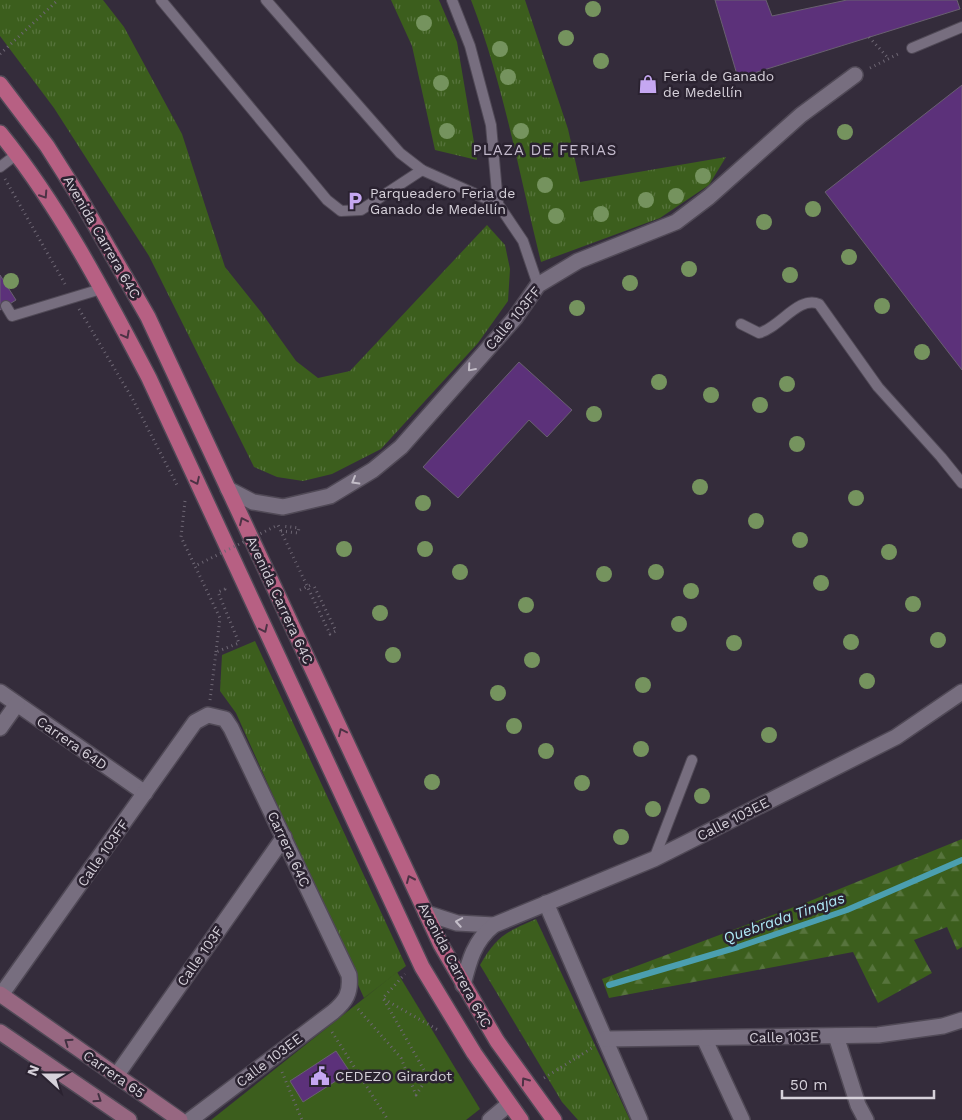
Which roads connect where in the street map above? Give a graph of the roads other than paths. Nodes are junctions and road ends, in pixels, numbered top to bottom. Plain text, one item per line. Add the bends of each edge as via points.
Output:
1 (161, 0) edge
2 (266, 0) edge
3 (452, 0) edge
4 (962, 28) edge
5 (912, 48) road end
6 (855, 75) road end
7 (0, 84) edge
8 (0, 133) edge
9 (17, 154) junction
10 (0, 166) edge
11 (422, 170) junction
12 (498, 204) junction
13 (538, 285) junction
14 (101, 289) junction
15 (6, 306) dead end
16 (741, 324) dead end
17 (962, 483) edge
18 (228, 489) junction
19 (0, 692) edge
20 (962, 692) edge
21 (17, 704) junction
22 (208, 715) joint
23 (0, 728) edge
24 (692, 760) dead end
25 (145, 794) junction
26 (284, 837) junction
27 (654, 859) junction
28 (546, 903) junction
29 (426, 913) junction
30 (494, 925) junction
31 (463, 985) junction
32 (1, 995) edge
33 (347, 998) joint
34 (962, 1020) edge
35 (0, 1032) edge
36 (836, 1036) junction
37 (704, 1038) junction
38 (605, 1040) junction
39 (116, 1076) junction
40 (509, 1104) junction
41 (129, 1120) edge
42 (180, 1120) edge
43 (190, 1120) edge
44 (490, 1120) edge
45 (522, 1120) edge
46 (554, 1120) edge
47 (640, 1120) edge
48 (742, 1120) edge
49 (866, 1120) edge

1 - 11 lane via 327,200 341,211 361,210
2 - 11 lane via 383,135
3 - 12 lane via 470,46 491,125
4 - 5 lane
6 - 13 street, Calle 103FF via 801,114 709,197 676,222 578,261
7 - 18 main road, Avenida Carrera 64C via 47,146 128,280
8 - 9 main road, Avenida Carrera 64C
9 - 10 lane
9 -> 14 main road, Avenida Carrera 64C
11 - 12 lane
12 - 13 lane via 523,241
13 -> 18 street, Calle 103FF via 515,318 400,447 373,470 330,496 284,507 253,502
14 - 15 lane via 12,316
14 -> 40 main road, Avenida Carrera 64C via 149,378 422,967
16 - 17 lane via 758,333 774,327 804,303 819,304 878,387
29 -> 18 main road, Avenida Carrera 64C
19 - 21 street, Carrera 64D
20 - 27 street, Calle 103EE via 896,737
21 - 23 street
21 - 25 street, Carrera 64D
22 - 25 street, Calle 103FF via 195,722
22 - 26 street, Carrera 64C via 225,719 231,728
24 - 27 lane
25 - 32 street, Calle 103FF
26 - 33 street, Carrera 64C via 349,975
26 - 39 street, Calle 103F
27 - 28 street, Calle 103EE
28 - 30 street, Calle 103EE
28 - 38 street
30 -> 29 street, Calle 103EE via 457,923
29 - 31 main road, Avenida Carrera 64C
30 - 31 street, Calle 103EE via 475,945
46 -> 31 main road, Avenida Carrera 64C via 497,1041
39 -> 32 main road, Carrera 65
33 - 43 street, Calle 103EE
34 - 36 street, Calle 103E via 911,1032
35 -> 41 main road
36 - 37 street, Calle 103E
36 - 49 street
37 - 38 street, Calle 103E
37 - 48 street
38 - 47 street
39 - 42 main road, Carrera 65
40 - 44 street
40 - 45 main road, Avenida Carrera 64C

